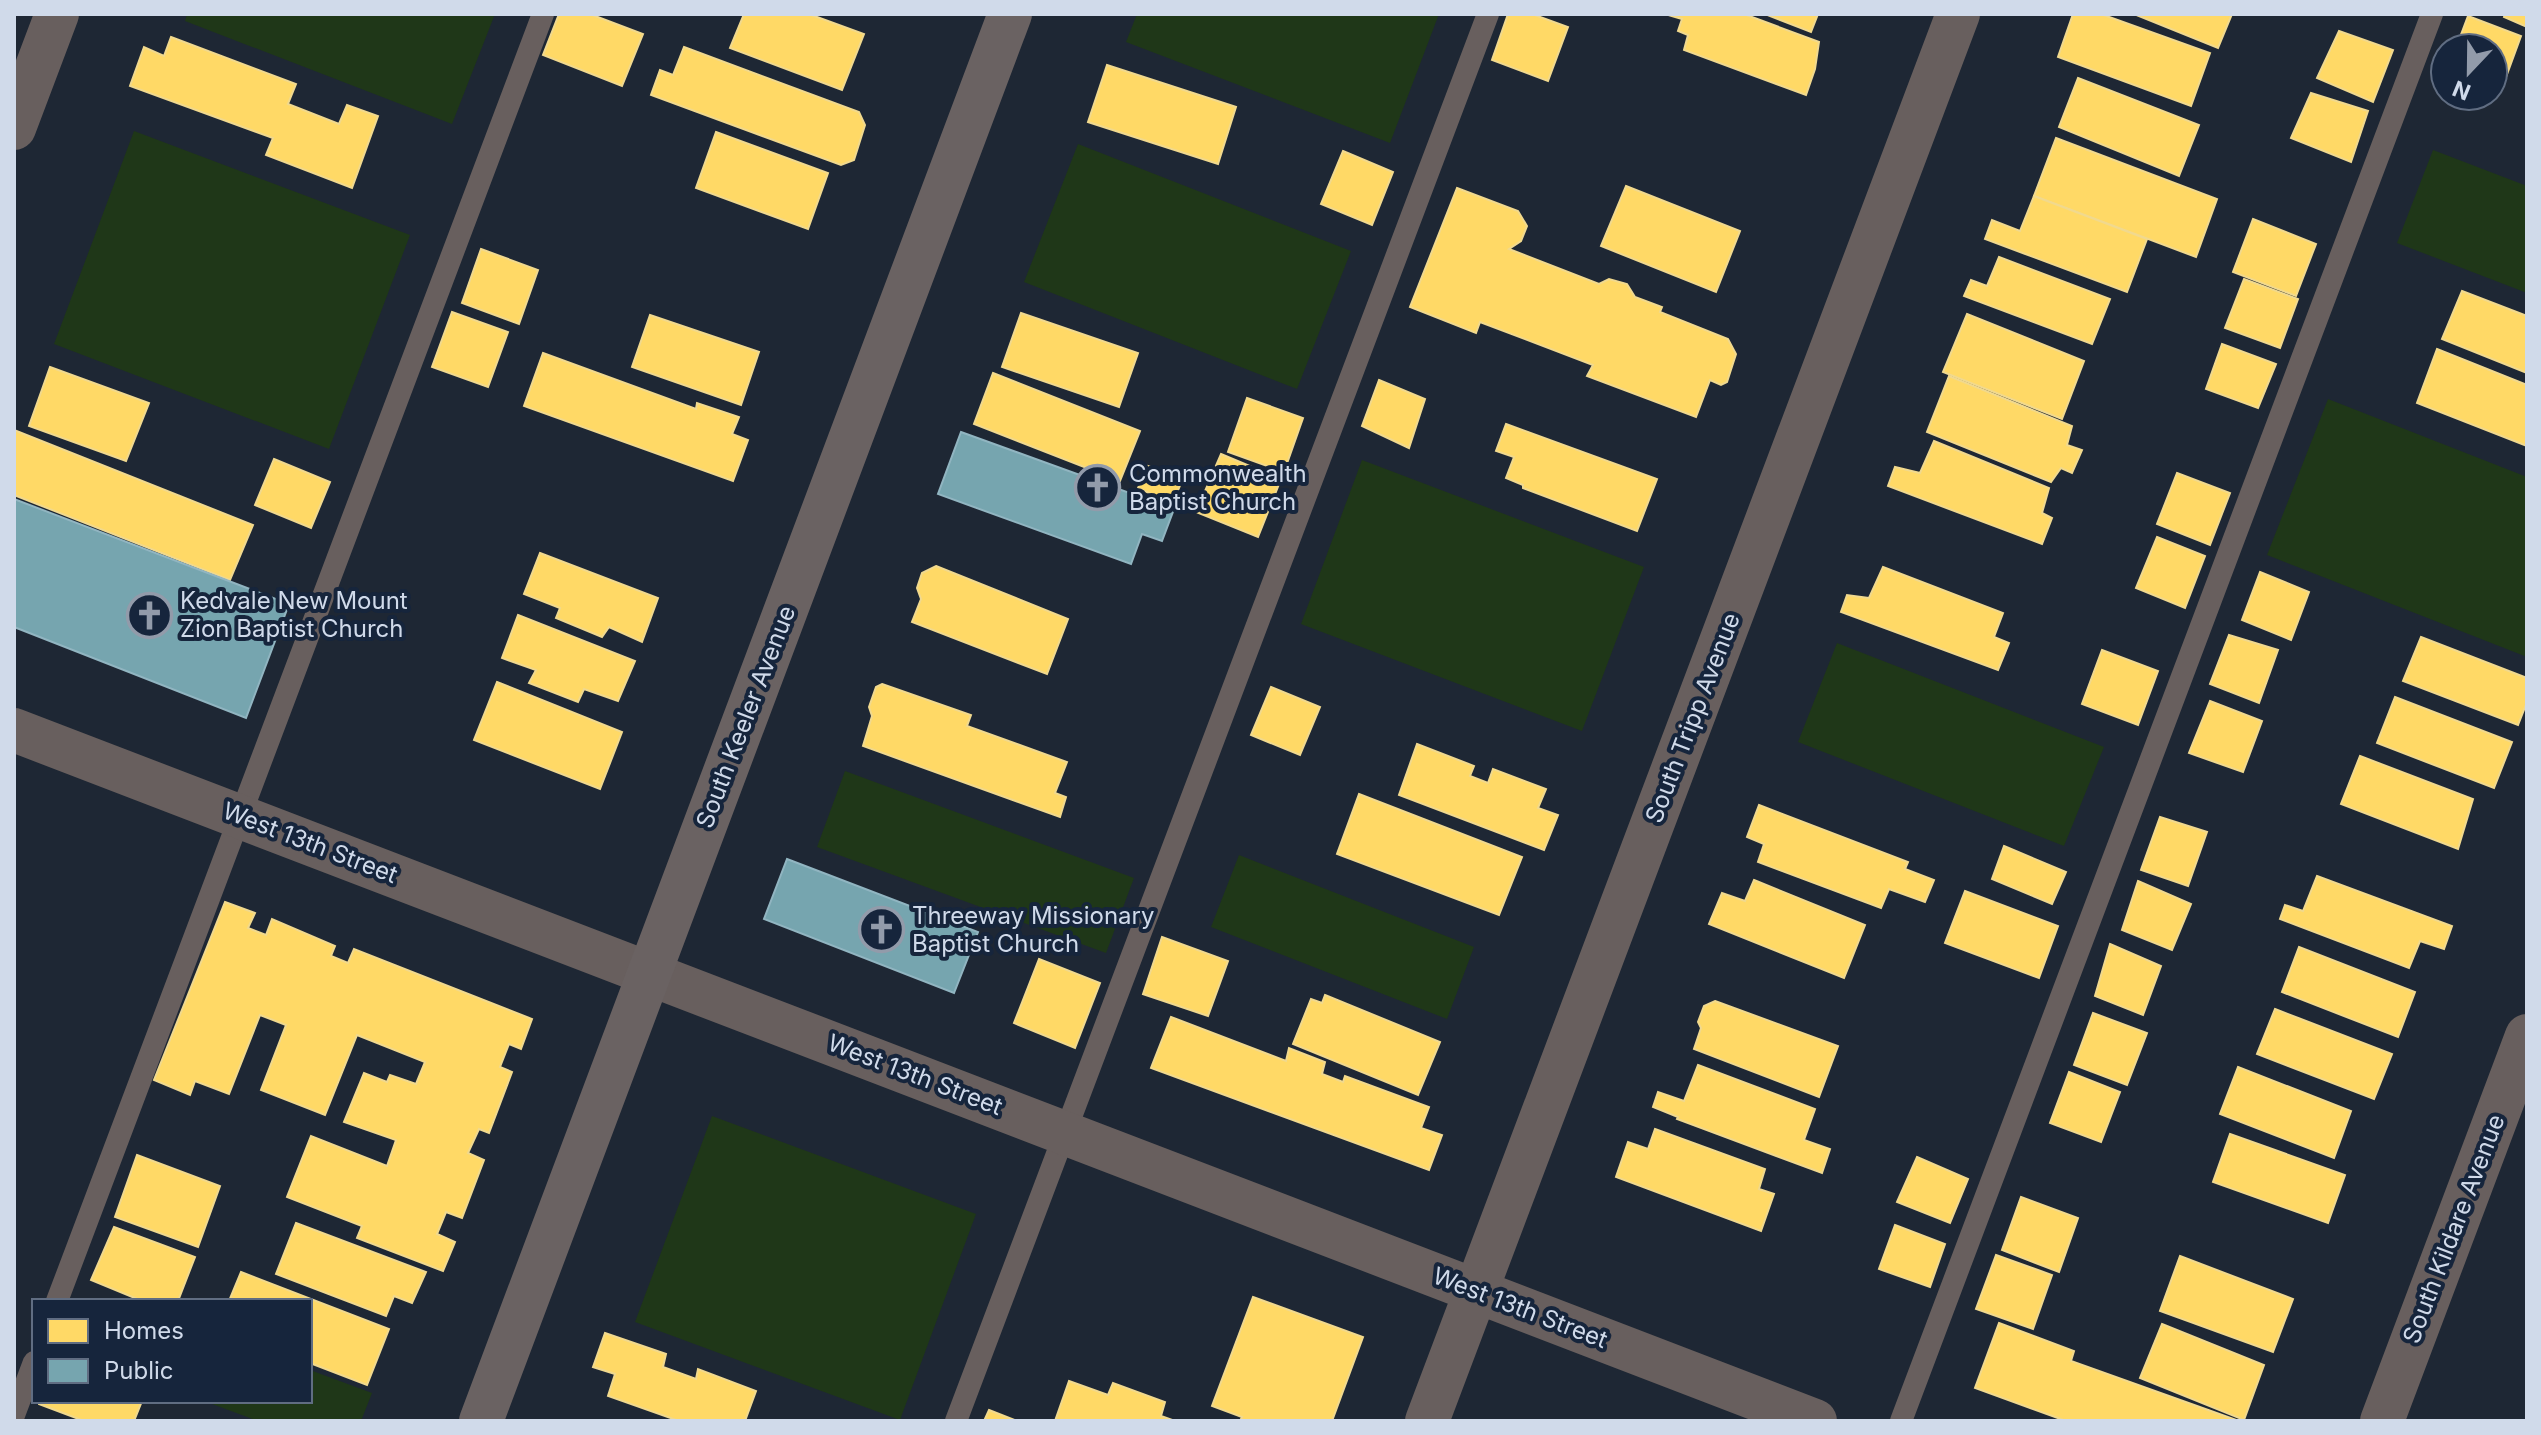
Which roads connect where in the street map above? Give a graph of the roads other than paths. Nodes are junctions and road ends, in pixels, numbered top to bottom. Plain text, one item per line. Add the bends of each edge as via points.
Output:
1 (57, 14) edge
2 (543, 14) edge
3 (1010, 14) edge
4 (1488, 14) edge
5 (1958, 14) edge
6 (2432, 14) edge
7 (14, 128) edge
8 (14, 730) edge
9 (240, 817) junction
10 (649, 973) junction
11 (2527, 1036) edge
12 (1065, 1133) junction
13 (1476, 1291) junction
14 (58, 1299) edge
15 (32, 1367) edge
16 (14, 1415) edge
17 (481, 1421) edge
18 (956, 1421) edge
19 (1427, 1421) edge
20 (1815, 1421) edge
21 (1901, 1421) edge
22 (2382, 1421) edge

1 - 7 street
2 - 9 lane
3 - 10 street, South Keeler Avenue
4 - 12 lane
5 - 13 street, South Tripp Avenue
6 - 21 lane
8 - 9 street, West 13th Street
9 - 10 street, West 13th Street
9 - 14 lane
10 - 12 street, West 13th Street
10 - 17 street, South Keeler Avenue
11 - 22 street, South Kildare Avenue
12 - 13 street, West 13th Street
12 - 18 lane
13 - 19 street, South Tripp Avenue
13 - 20 street, West 13th Street
15 - 16 lane

